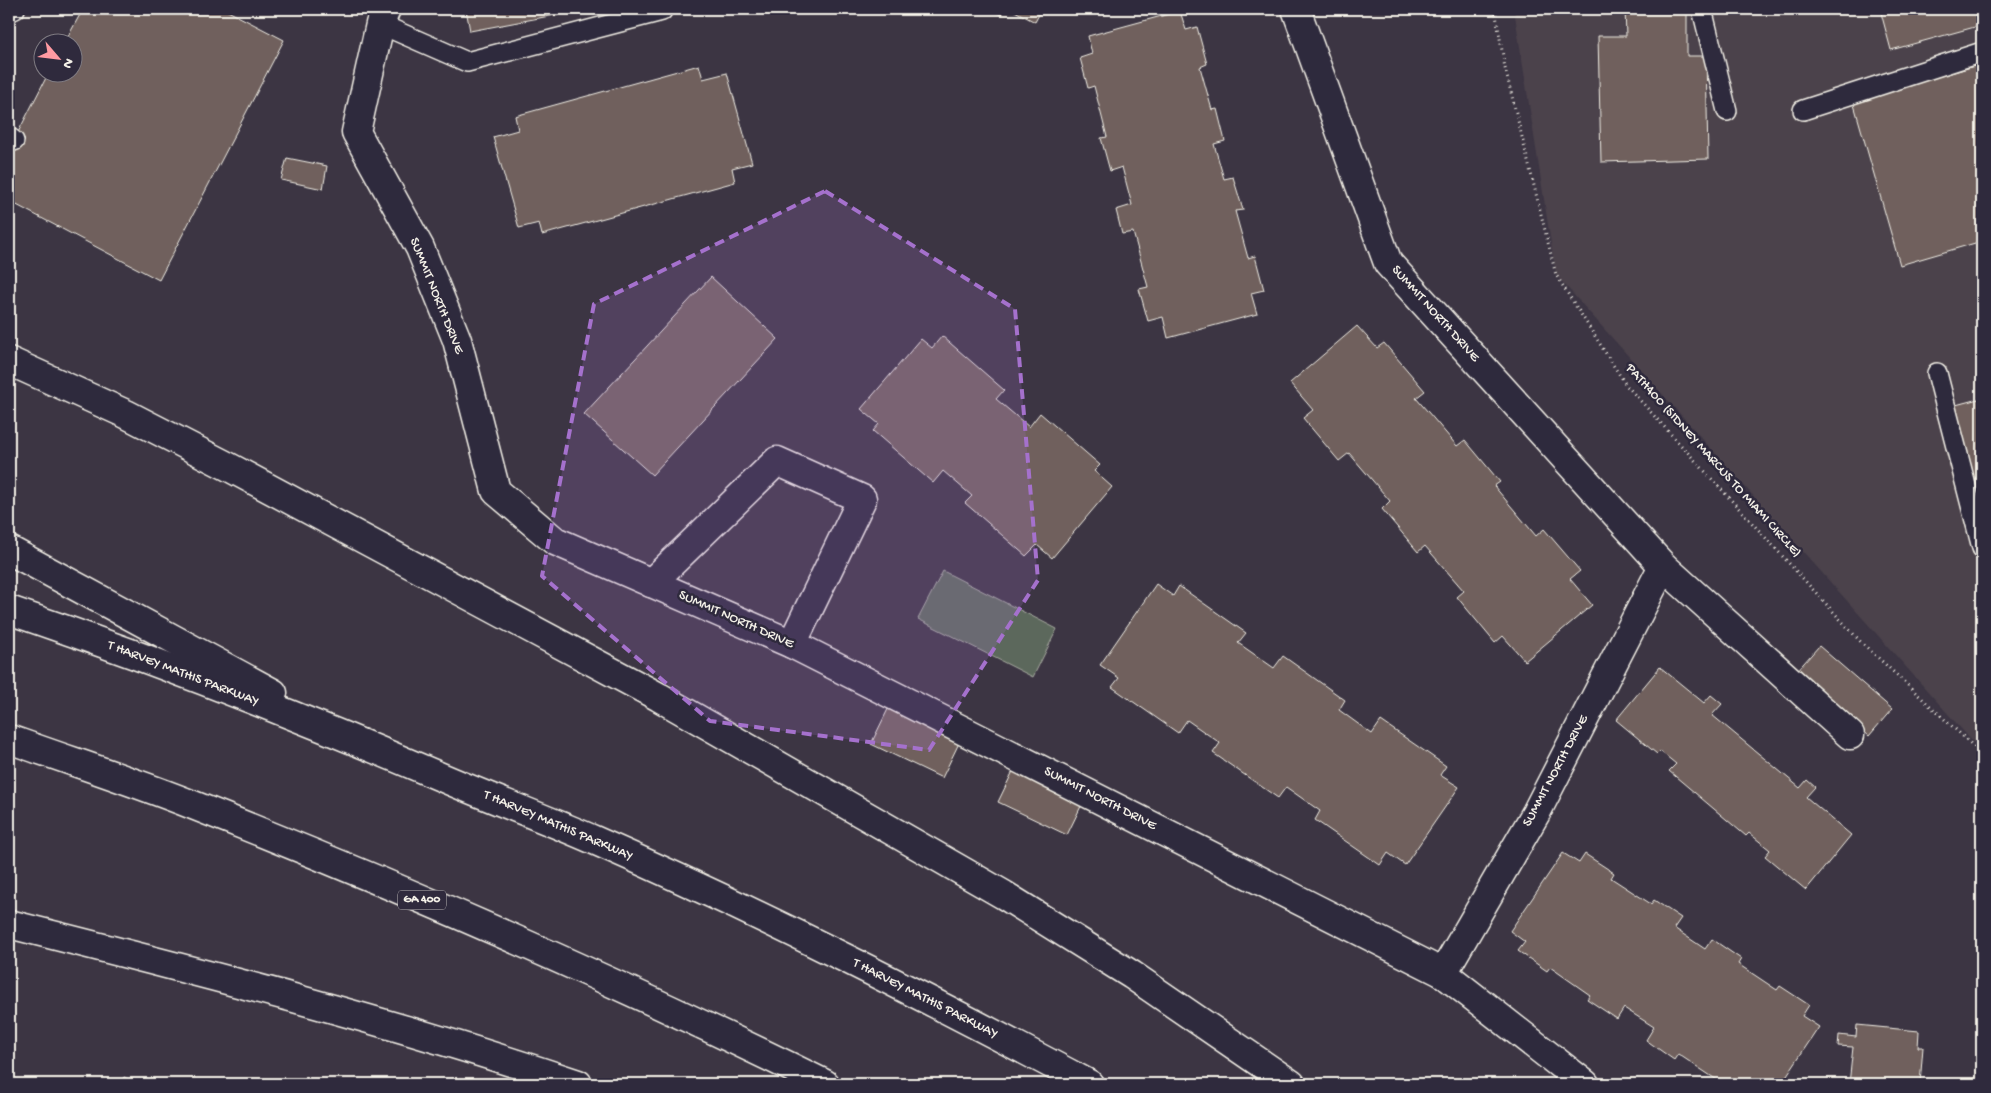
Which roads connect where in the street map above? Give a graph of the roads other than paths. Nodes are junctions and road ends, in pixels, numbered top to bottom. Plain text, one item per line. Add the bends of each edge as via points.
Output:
1 (15, 9) edge
2 (1296, 9) edge
3 (1702, 9) edge
4 (9, 12) edge
5 (662, 12) dead end
6 (383, 16) edge
7 (1982, 52) edge
8 (1804, 110) dead end
9 (1727, 111) dead end
10 (9, 361) edge
11 (1937, 373) dead end
12 (1982, 548) edge
13 (9, 550) edge
14 (1663, 566) junction
15 (651, 583) junction
16 (9, 610) edge
17 (792, 644) junction
18 (1850, 735) dead end
19 (9, 738) edge
20 (383, 752) junction
21 (9, 924) edge
22 (1443, 973) junction
23 (578, 1084) edge
24 (826, 1084) edge
25 (1090, 1084) edge
26 (1291, 1084) edge
27 (1585, 1084) edge

1 - 4 lane
2 - 14 main road, SUMMIT NORTH DRIVE via 1388,263
3 - 9 lane
5 - 6 lane via 467,62
6 - 15 main road, SUMMIT NORTH DRIVE via 356,132 420,248 456,340 496,491 556,542
7 - 8 lane
10 - 26 main road via 126,414 229,467 659,697 1004,895 1132,975
11 - 12 lane
13 - 20 main road
14 - 18 main road, SUMMIT NORTH DRIVE
14 - 22 main road, SUMMIT NORTH DRIVE via 1536,813
15 - 17 main road, SUMMIT NORTH DRIVE
15 - 17 main road via 777,461 862,499
16 - 20 main road, T HARVEY MATHIS PARKWAY via 120,648
17 - 22 main road, SUMMIT NORTH DRIVE
19 - 24 main road, GA 400 via 191,804 548,953
20 - 25 main road, T HARVEY MATHIS PARKWAY via 594,840 957,1014
21 - 23 main road via 165,963 384,1024
22 - 27 main road, SUMMIT NORTH DRIVE

